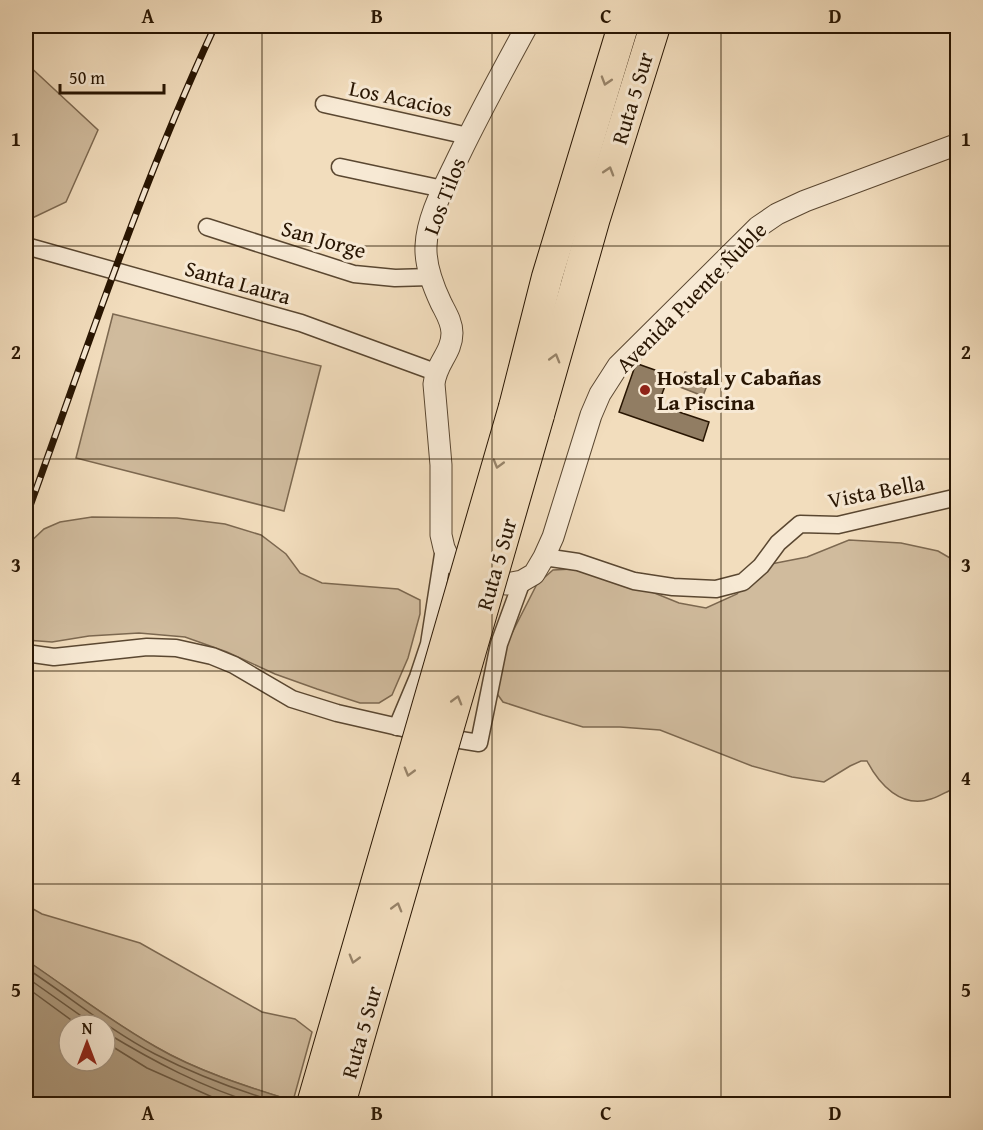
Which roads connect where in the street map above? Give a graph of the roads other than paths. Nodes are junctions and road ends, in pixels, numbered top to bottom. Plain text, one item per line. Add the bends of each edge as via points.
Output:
1 (527, 26) edge
2 (623, 26) edge
3 (655, 26) edge
4 (324, 104) dead end
5 (468, 136) junction
6 (957, 144) edge
7 (340, 167) dead end
8 (442, 189) junction
9 (207, 227) dead end
10 (26, 246) edge
11 (431, 277) junction
12 (435, 372) junction
13 (527, 411) junction
14 (957, 497) edge
15 (444, 548) junction
16 (544, 557) junction
17 (522, 581) junction
18 (26, 653) edge
19 (397, 727) junction
20 (312, 1104) edge
21 (340, 1104) edge

1 - 5 street, Los Tilos
2 -> 13 highway, Ruta 5 Sur via 547,277
13 -> 3 highway, Ruta 5 Sur via 595,218
4 - 5 street, Los Acacios
5 - 8 street, Los Tilos
6 - 16 street, Avenida Puente Ñuble via 777,214 758,227 635,347 600,394
7 - 8 street
8 - 11 street, Los Tilos via 428,232
9 - 11 street, San Jorge via 354,274
10 - 12 street, Santa Laura via 301,323
11 - 12 street, Los Tilos via 452,335
12 - 15 street
13 -> 20 highway, Ruta 5 Sur, bridge
21 -> 13 highway, Ruta 5 Sur, bridge
14 - 16 street, Vista Bella via 838,525 800,524 743,582 716,589 634,581 578,562
15 - 17 street via 449,560 477,578 507,584
15 - 19 street via 429,644
16 - 17 street, Avenida Puente Ñuble via 534,573
17 - 19 street via 499,644 479,743
18 - 19 street via 54,657 147,647 176,648 234,665 292,699

